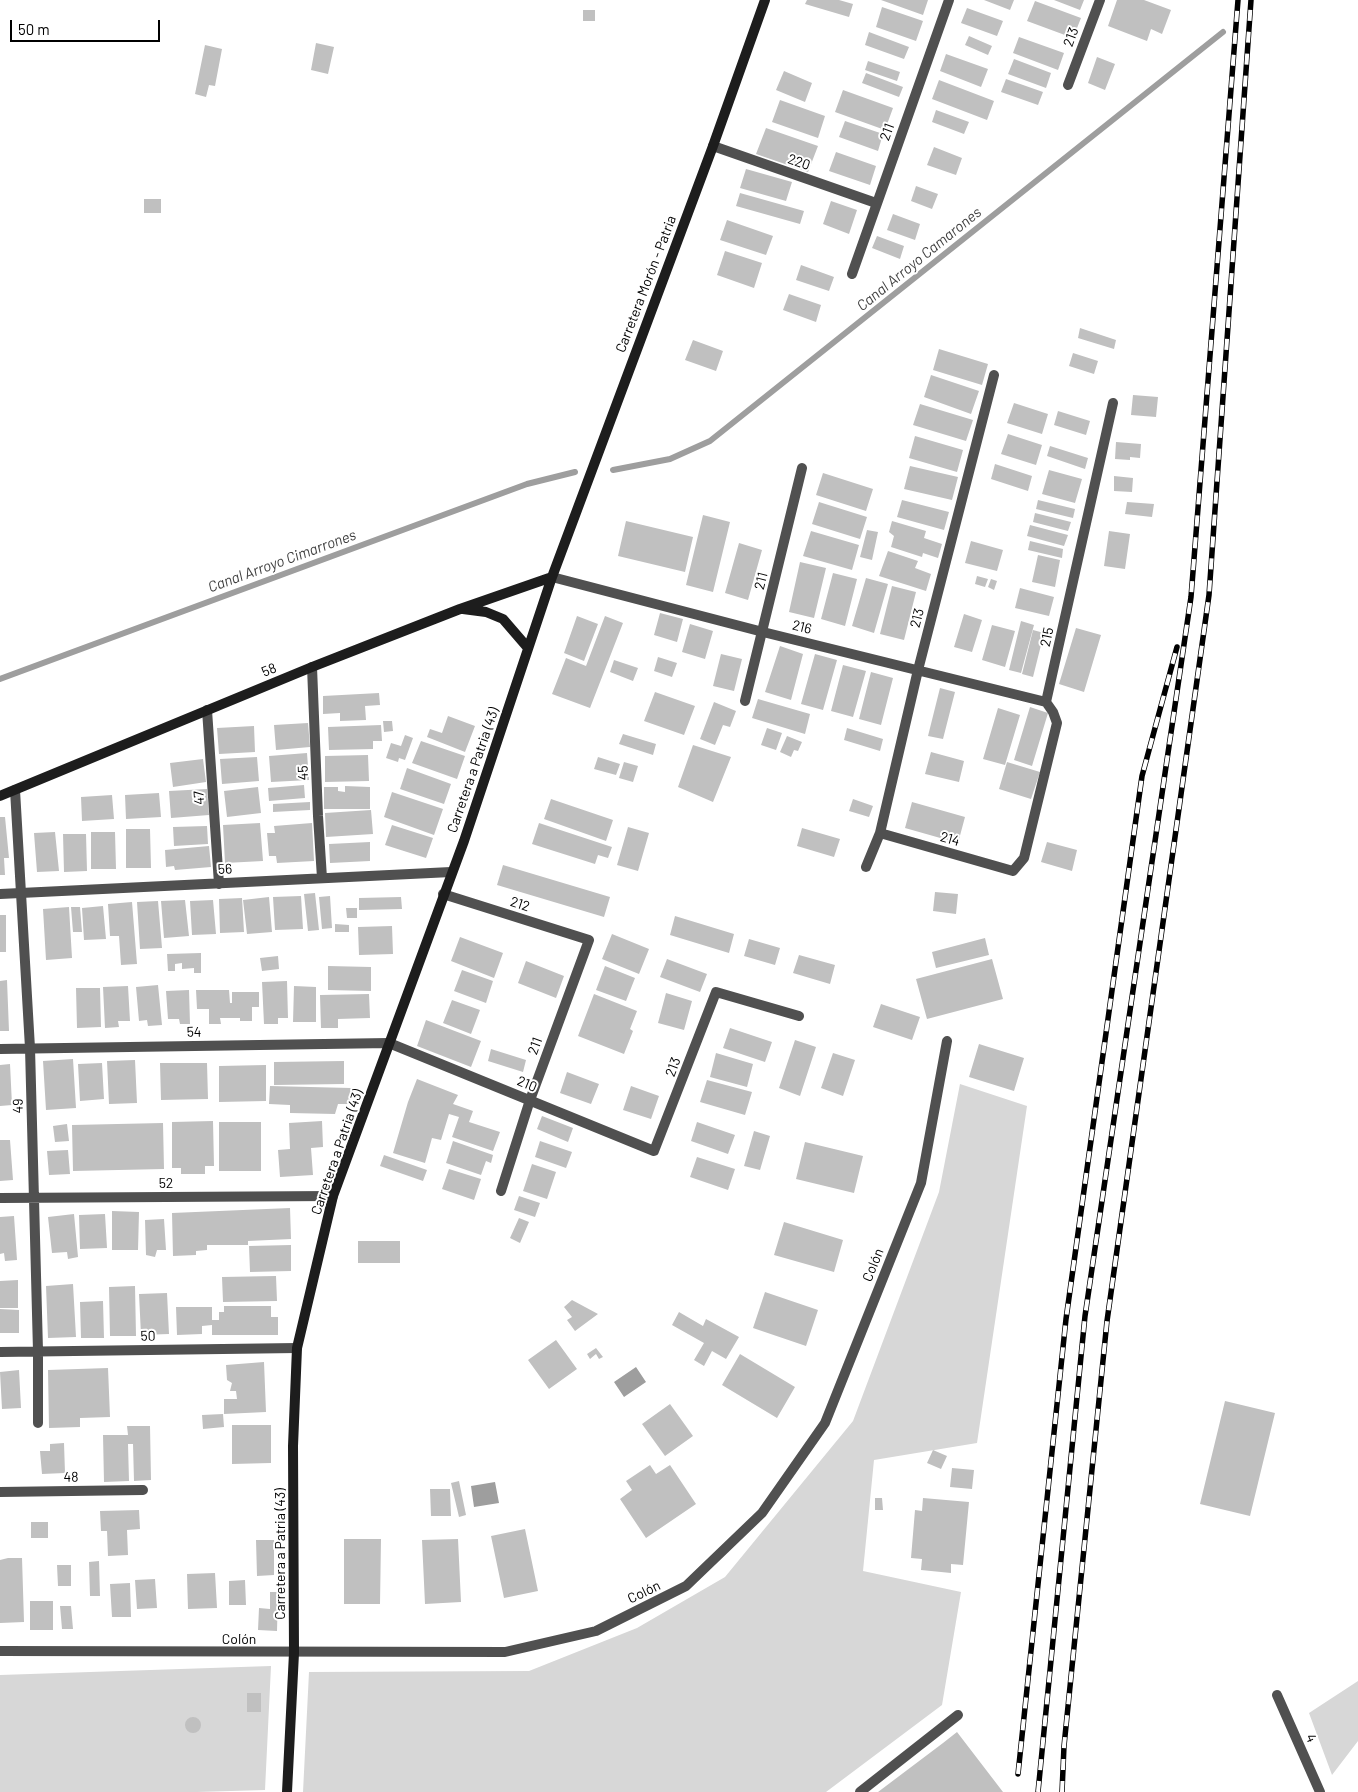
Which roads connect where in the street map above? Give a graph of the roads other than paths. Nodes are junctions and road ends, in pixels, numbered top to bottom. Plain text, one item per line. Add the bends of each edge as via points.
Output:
1 (765, 0) edge
2 (949, 0) edge
3 (1100, 0) edge
4 (1068, 84) dead end
5 (713, 146) junction
6 (876, 203) junction
7 (852, 274) dead end
8 (994, 376) dead end
9 (1113, 403) dead end
10 (802, 468) dead end
11 (552, 577) junction
12 (460, 609) junction
13 (763, 632) junction
14 (528, 648) junction
15 (312, 667) junction
16 (918, 670) junction
17 (745, 701) dead end
18 (1046, 702) junction
19 (208, 710) junction
20 (15, 790) junction
21 (0, 796) edge
22 (880, 833) junction
23 (866, 867) dead end
24 (451, 872) junction
25 (322, 878) junction
26 (218, 884) junction
27 (0, 894) edge
28 (21, 894) junction
29 (443, 894) junction
30 (589, 940) joint
31 (799, 1016) dead end
32 (946, 1041) dead end
33 (389, 1043) junction
34 (30, 1048) junction
35 (0, 1049) edge
36 (530, 1100) junction
37 (654, 1151) joint
38 (501, 1191) dead end
39 (333, 1196) junction
40 (0, 1198) edge
41 (33, 1198) junction
42 (297, 1348) junction
43 (38, 1351) junction
44 (0, 1352) edge
45 (38, 1423) dead end
46 (143, 1490) dead end
47 (0, 1492) edge
48 (0, 1651) edge
49 (294, 1653) junction
50 (1277, 1695) dead end
51 (958, 1715) dead end
52 (287, 1792) edge
53 (860, 1792) edge
54 (1320, 1792) edge

1 - 5 street, Carretera Morón - Patria
2 - 6 street, 211
3 - 4 street, 213
5 - 6 street, 220
5 - 11 street, Carretera Morón - Patria
6 - 7 street, 211
8 - 16 street, 213
9 - 18 street, 215
10 - 13 street, 211
11 - 12 street, 58
11 - 13 street, 216
11 - 14 street, Carretera a Patria (43)
12 - 14 street via 486,612 503,619
12 - 15 street, 58
13 - 16 street, 216
13 - 17 street, 211
14 - 24 street, Carretera a Patria (43)
15 - 19 street, 58
15 - 25 street, 45
16 - 18 street, 216
16 - 22 street, 213
18 - 22 street, 214 via 1057,722 1024,858 1013,870
19 - 20 street, 58
19 - 26 street, 47
20 - 21 street, 58
20 - 28 street, 49
22 - 23 street, 213
24 - 25 street, 56
24 - 29 street, Carretera a Patria (43)
25 - 26 street, 56
26 - 28 street, 56
27 - 28 street, 56
28 - 34 street, 49
29 - 30 street, 212
29 - 33 street, Carretera a Patria (43)
30 - 36 street, 211
31 - 37 street, 213 via 716,992
32 - 49 street, Colón via 921,1183 825,1423 762,1513 686,1586 596,1631 505,1652
33 - 34 street, 54
33 - 36 street, 210
33 - 39 street, Carretera a Patria (43)
34 - 35 street, 54
34 - 41 street, 49
36 - 37 street, 210
36 - 38 street, 211
39 - 41 street, 52
39 - 42 street, Carretera a Patria (43)
40 - 41 street, 52
41 - 43 street, 49
42 - 43 street, 50
42 - 49 street, Carretera a Patria (43) via 293,1446
43 - 44 street, 50
43 - 45 street, 49
46 - 47 street, 48
48 - 49 street, Colón
49 - 52 street, Carretera a Patria (43)
50 - 54 street, 4
51 - 53 street

